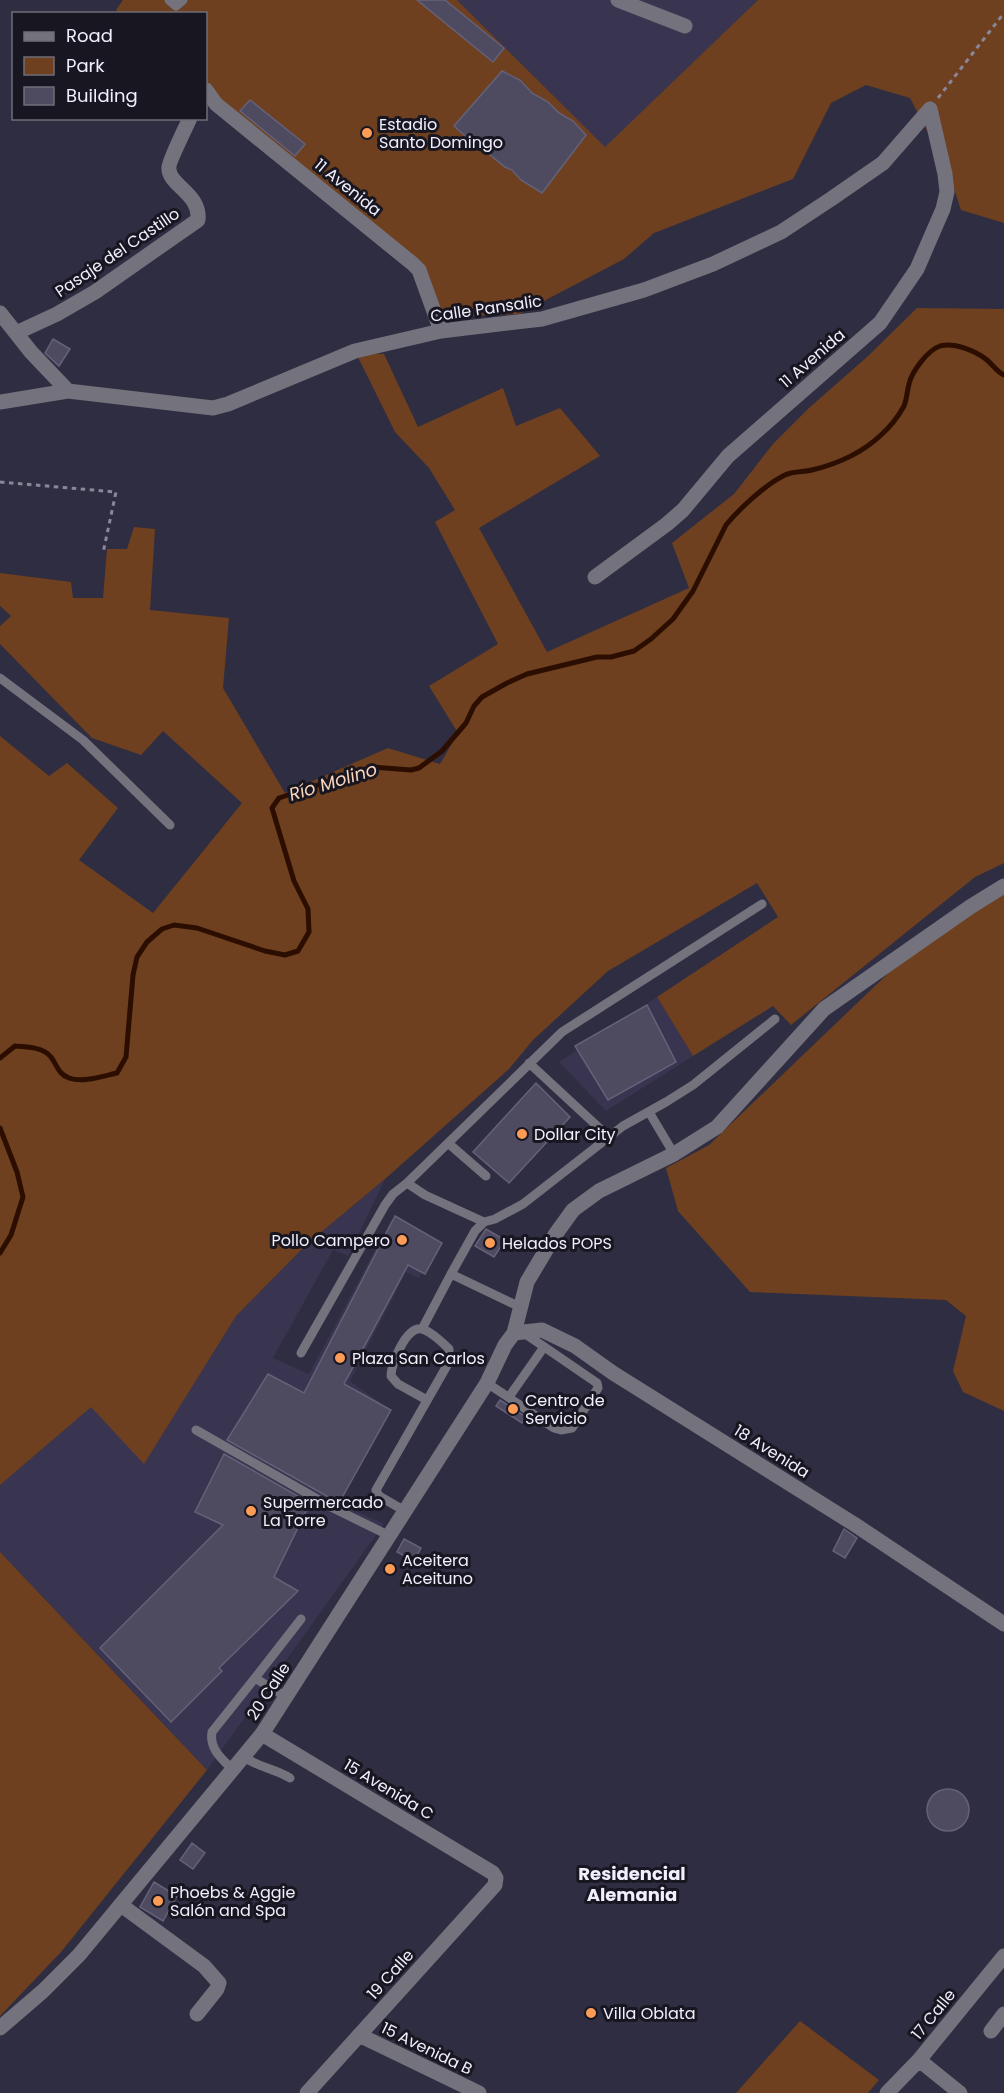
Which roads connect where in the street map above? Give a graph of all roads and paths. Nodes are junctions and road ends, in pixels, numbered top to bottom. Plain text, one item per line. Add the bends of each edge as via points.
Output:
1 (169, 0) edge
2 (183, 0) edge
3 (618, 0) edge
4 (1004, 13) edge
5 (685, 26) dead end
6 (207, 91) edge
7 (930, 109) junction
8 (189, 120) edge
9 (0, 313) edge
10 (441, 331) junction
11 (16, 333) junction
12 (68, 391) junction
13 (0, 402) edge
14 (0, 482) edge
15 (103, 553) dead end
16 (595, 577) dead end
17 (0, 678) edge
18 (170, 825) dead end
19 (1004, 886) edge
20 (762, 904) dead end
21 (775, 1019) dead end
22 (529, 1063) junction
23 (649, 1112) junction
24 (609, 1137) junction
25 (448, 1143) junction
26 (674, 1154) junction
27 (486, 1176) dead end
28 (407, 1183) junction
29 (484, 1222) junction
30 (451, 1274) junction
31 (520, 1307) junction
32 (422, 1329) junction
33 (518, 1332) junction
34 (544, 1347) junction
35 (301, 1353) dead end
36 (487, 1383) junction
37 (509, 1397) junction
38 (427, 1400) junction
39 (196, 1430) dead end
40 (405, 1511) junction
41 (390, 1536) junction
42 (301, 1619) dead end
43 (1004, 1624) edge
44 (255, 1678) junction
45 (286, 1697) junction
46 (262, 1734) junction
47 (244, 1757) junction
48 (233, 1770) junction
49 (290, 1778) dead end
50 (496, 1878) joint
51 (121, 1905) junction
52 (1004, 1956) edge
53 (197, 2014) dead end
54 (1004, 2014) edge
55 (0, 2028) edge
56 (991, 2031) dead end
57 (359, 2035) junction
58 (919, 2060) junction
59 (307, 2093) edge
60 (479, 2093) edge
61 (887, 2093) edge
62 (960, 2093) edge

1 - 2 lane via 176,6
3 - 5 street
4 - 7 path
6 - 10 street, 11 Avenida via 216,104 419,270
7 - 10 street, Calle Pansalic via 883,163 781,232 713,264 644,290 542,320
7 - 16 street, 11 Avenida via 947,192 917,269 898,298 880,323 728,456 683,510
8 - 11 street, Pasaje del Castillo via 168,167 171,176 194,201 198,220 95,292
9 - 11 street
10 - 12 street, Calle Pansalic via 355,351 213,408
11 - 12 street
12 - 13 street, Calle Pansalic
14 - 15 path via 116,492
17 - 18 lane via 83,740
19 - 26 street, 20 Calle via 824,1009 717,1127
20 - 22 lane via 562,1032
21 - 23 lane via 693,1084
22 - 24 lane
22 - 25 lane
23 - 24 lane
23 - 26 lane
24 - 29 lane via 523,1204
25 - 27 lane
25 - 28 lane
26 - 31 street, 20 Calle via 598,1191 573,1210 527,1282
28 - 29 lane
28 - 35 lane via 385,1204
29 - 30 lane
30 - 31 lane
30 - 32 lane
31 - 33 street, 20 Calle
32 - 38 lane via 449,1349 449,1362
32 - 38 lane via 408,1335 391,1367 391,1376
33 - 34 lane
33 - 36 street, 20 Calle via 505,1345
33 - 43 street, 18 Avenida via 542,1330 575,1346
34 - 37 lane
34 - 37 lane via 597,1383 598,1388 572,1428 554,1428
36 - 37 lane
36 - 40 street, 20 Calle
38 - 40 lane via 376,1490 379,1496
39 - 41 lane
40 - 41 street, 20 Calle
41 - 45 street, 20 Calle
42 - 44 lane
44 - 45 lane
44 - 48 lane via 210,1739
45 - 46 street, 20 Calle
46 - 47 street, 20 Calle
46 - 50 street, 15 Avenida C
47 - 48 street, 20 Calle
47 - 49 lane
48 - 51 street, 20 Calle
50 - 57 street, 19 Calle via 495,1885
51 - 53 street via 204,1966 219,1983
51 - 55 street, 20 Calle via 79,1955
52 - 58 street, 17 Calle
54 - 56 street
57 - 59 street, 19 Calle
57 - 60 street, 15 Avenida B
58 - 61 street, 17 Calle
58 - 62 street

